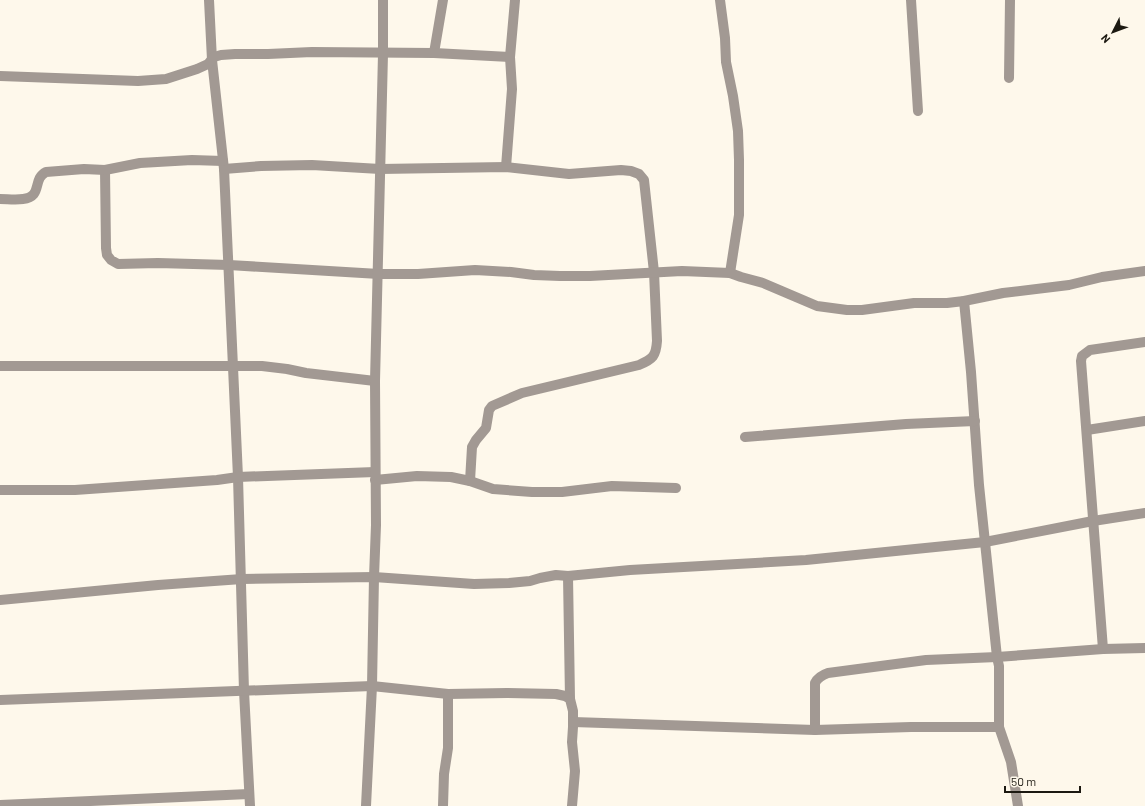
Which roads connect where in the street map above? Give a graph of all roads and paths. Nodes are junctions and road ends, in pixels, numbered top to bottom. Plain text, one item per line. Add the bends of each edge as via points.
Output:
1 (209, 0) edge
2 (383, 0) edge
3 (443, 0) edge
4 (516, 0) edge
5 (720, 0) edge
6 (911, 0) edge
7 (1010, 0) edge
8 (434, 53) junction
9 (383, 54) junction
10 (510, 57) junction
11 (212, 60) junction
12 (0, 76) edge
13 (1009, 78) dead end
14 (918, 111) dead end
15 (224, 165) junction
16 (506, 167) junction
17 (380, 169) junction
18 (105, 170) junction
19 (0, 199) edge
20 (228, 265) junction
21 (1145, 271) edge
22 (654, 272) junction
23 (730, 273) junction
24 (379, 274) junction
25 (964, 301) junction
26 (1145, 342) edge
27 (0, 366) edge
28 (232, 366) junction
29 (375, 381) junction
30 (975, 421) junction
31 (1145, 421) edge
32 (1087, 430) junction
33 (745, 437) dead end
34 (375, 476) junction
35 (238, 477) junction
36 (470, 481) junction
37 (676, 488) dead end
38 (0, 490) edge
39 (1145, 513) edge
40 (1093, 522) junction
41 (985, 542) junction
42 (374, 576) junction
43 (568, 576) junction
44 (242, 579) junction
45 (0, 600) edge
46 (1145, 648) edge
47 (1103, 649) junction
48 (997, 657) junction
49 (372, 686) junction
50 (244, 691) junction
51 (448, 694) junction
52 (570, 699) junction
53 (0, 700) edge
54 (573, 722) junction
55 (999, 727) junction
56 (815, 730) junction
57 (250, 794) junction
58 (0, 805) edge
59 (250, 806) edge
60 (366, 806) edge
61 (443, 806) edge
62 (572, 806) edge
63 (1018, 806) edge

1 - 11 street
2 - 9 street
3 - 8 street
4 - 10 street
5 - 23 street via 739,154 739,215
6 - 14 street
7 - 13 street
8 - 9 street
8 - 10 street
9 - 11 street via 221,54
9 - 17 street
10 - 16 street via 512,89
11 - 12 street via 197,70 166,79 138,81
11 - 15 street
15 - 17 street via 312,165
15 - 18 street via 192,160 140,163
15 - 20 street
16 - 17 street
16 - 22 street via 569,174 621,170 639,174 644,180
17 - 24 street
18 - 19 street via 46,172 39,177 32,197
18 - 20 street via 106,248 111,260 118,264
20 - 24 street
20 - 28 street
21 - 25 street via 1102,277 1069,286
22 - 23 street
22 - 24 street via 590,276 475,270
22 - 36 street via 657,341 654,356 639,364 522,393 492,406 486,428 472,447
23 - 25 street via 763,283 816,306 847,310
24 - 29 street
25 - 30 street
26 - 32 street via 1090,350 1082,356
27 - 28 street
28 - 29 street via 262,366 306,374
28 - 35 street
29 - 34 street
30 - 33 street
30 - 41 street
31 - 32 street
32 - 40 street
34 - 35 street
34 - 36 street via 435,476
34 - 42 street
35 - 38 street via 91,489
35 - 44 street
36 - 37 street via 493,489 532,492 562,492 612,486
39 - 40 street
40 - 41 street
40 - 47 street
41 - 43 street via 806,560
41 - 48 street
42 - 43 street via 474,584
42 - 44 street
42 - 49 street
43 - 52 street
44 - 45 street
44 - 50 street
46 - 47 street
47 - 48 street
48 - 55 street
48 - 56 street via 926,660 821,676 814,687
49 - 50 street
49 - 51 street
49 - 60 street
50 - 53 street
50 - 57 street
51 - 52 street via 556,694
51 - 61 street via 448,748
52 - 54 street
54 - 56 street
54 - 62 street via 575,771
55 - 56 street
55 - 63 street via 1012,767
57 - 58 street
57 - 59 street

